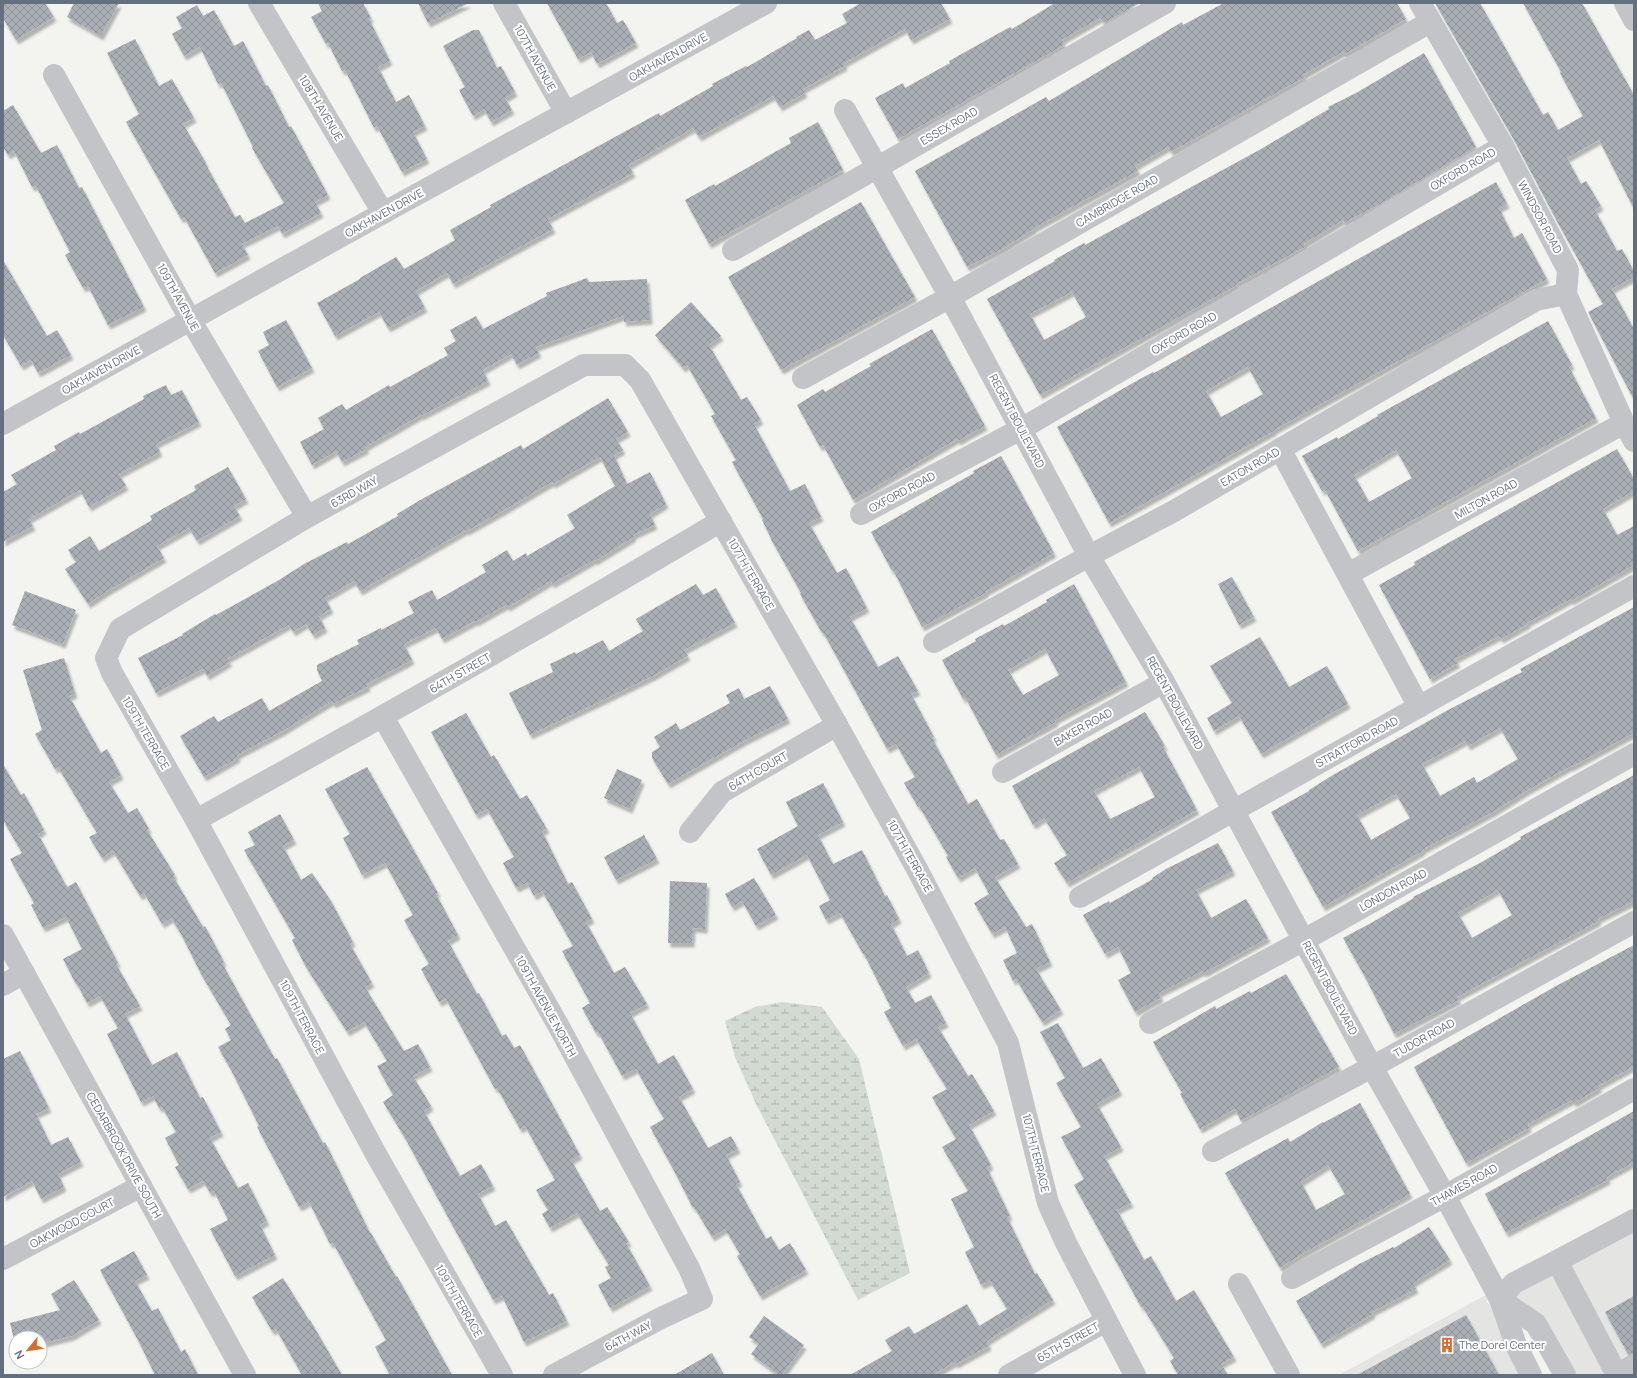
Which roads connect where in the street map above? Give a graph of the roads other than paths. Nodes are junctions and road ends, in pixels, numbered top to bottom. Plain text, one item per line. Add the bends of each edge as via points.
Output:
1 (259, 3) edge
2 (504, 3) edge
3 (1165, 3) edge
4 (1420, 3) edge
5 (1625, 3) edge
6 (761, 4) edge
7 (1634, 20) edge
8 (1430, 22) junction
9 (54, 75) dead end
10 (845, 110) dead end
11 (566, 113) junction
12 (1503, 146) junction
13 (878, 166) junction
14 (383, 213) junction
15 (733, 250) dead end
16 (1566, 294) junction
17 (950, 297) junction
18 (191, 321) junction
19 (625, 365) joint
20 (803, 378) dead end
21 (6, 417) edge
22 (1021, 429) junction
23 (1629, 432) edge
24 (1280, 449) junction
25 (861, 514) dead end
26 (307, 517) junction
27 (722, 521) junction
28 (1089, 556) junction
29 (1348, 574) junction
30 (1634, 586) edge
31 (934, 642) dead end
32 (106, 658) joint
33 (1164, 682) junction
34 (1419, 707) junction
35 (383, 716) junction
36 (837, 725) junction
37 (1634, 754) edge
38 (1003, 772) dead end
39 (1234, 811) junction
40 (196, 820) junction
41 (690, 832) dead end
42 (1080, 897) dead end
43 (1634, 922) edge
44 (3, 935) edge
45 (1304, 940) junction
46 (24, 973) junction
47 (3, 985) edge
48 (1150, 1024) dead end
49 (1372, 1067) junction
50 (1634, 1089) edge
51 (1213, 1151) dead end
52 (141, 1186) junction
53 (1444, 1196) junction
54 (1634, 1220) edge
55 (3, 1259) edge
56 (1557, 1261) junction
57 (1292, 1278) dead end
58 (1239, 1284) dead end
59 (702, 1299) joint
60 (1500, 1299) junction
61 (1106, 1321) junction
62 (1621, 1372) edge
63 (245, 1375) edge
64 (502, 1375) edge
65 (554, 1375) edge
66 (1008, 1375) edge
67 (1135, 1375) edge
68 (1289, 1375) edge
69 (1531, 1375) edge
70 (1565, 1375) edge

1 - 14 street, 108TH AVENUE
2 - 11 street, 107TH AVENUE
3 - 13 street, ESSEX ROAD
4 - 8 street, WINDSOR ROAD
5 - 7 street
6 - 11 street, OAKHAVEN DRIVE
8 - 12 street, WINDSOR ROAD
8 - 17 street, CAMBRIDGE ROAD
9 - 18 street, 109TH AVENUE
10 - 13 street, REGENT BOULEVARD
11 - 14 street, OAKHAVEN DRIVE
12 - 16 street, WINDSOR ROAD via 1568,270
12 - 22 street, OXFORD ROAD
13 - 15 street, ESSEX ROAD
13 - 17 street, REGENT BOULEVARD
14 - 18 street, OAKHAVEN DRIVE
16 - 23 street, WINDSOR ROAD
16 - 24 street, EATON ROAD via 1536,300
17 - 20 street, CAMBRIDGE ROAD
17 - 22 street, REGENT BOULEVARD
18 - 21 street, OAKHAVEN DRIVE
18 - 26 street, 109TH AVENUE
19 - 26 street, 63RD WAY via 584,366
19 - 27 street, 107TH TERRACE via 640,380
22 - 25 street, OXFORD ROAD
22 - 28 street, REGENT BOULEVARD
23 - 29 street, MILTON ROAD
24 - 28 street, EATON ROAD via 1174,511
24 - 29 street
26 - 32 street, 63RD WAY via 120,629
27 - 35 street, 64TH STREET
27 - 36 street, 107TH TERRACE
28 - 31 street, EATON ROAD
28 - 33 street, REGENT BOULEVARD
29 - 34 street
30 - 34 street, STRATFORD ROAD
32 - 40 street, 109TH TERRACE via 112,673
33 - 38 street, BAKER ROAD
33 - 39 street, REGENT BOULEVARD
34 - 39 street, STRATFORD ROAD
35 - 40 street, 64TH STREET
35 - 59 street, 109TH AVENUE NORTH via 558,1025 690,1270
36 - 41 street, 64TH COURT via 722,792
36 - 61 street, 107TH TERRACE via 917,869 1008,1043 1048,1203
37 - 45 street, LONDON ROAD
39 - 42 street, STRATFORD ROAD
39 - 45 street, REGENT BOULEVARD
40 - 64 street, 109TH TERRACE via 376,1156
43 - 49 street, TUDOR ROAD
44 - 46 street, CEDARBROOK DRIVE SOUTH
45 - 48 street, LONDON ROAD
45 - 49 street, REGENT BOULEVARD
46 - 47 street
46 - 52 street, CEDARBROOK DRIVE SOUTH
49 - 51 street, TUDOR ROAD
49 - 53 street, REGENT BOULEVARD
50 - 53 street, THAMES ROAD
52 - 55 street, OAKWOOD COURT
52 - 63 street, CEDARBROOK DRIVE SOUTH
53 - 57 street, THAMES ROAD
53 - 60 street, REGENT BOULEVARD
54 - 56 street
56 - 60 street via 1514,1283
56 - 62 street
58 - 68 street
59 - 65 street, 64TH WAY
60 - 69 street, REGENT BOULEVARD via 1516,1345
60 - 70 street, REGENT BOULEVARD via 1536,1324
61 - 66 street, 65TH STREET
61 - 67 street, 107TH TERRACE

